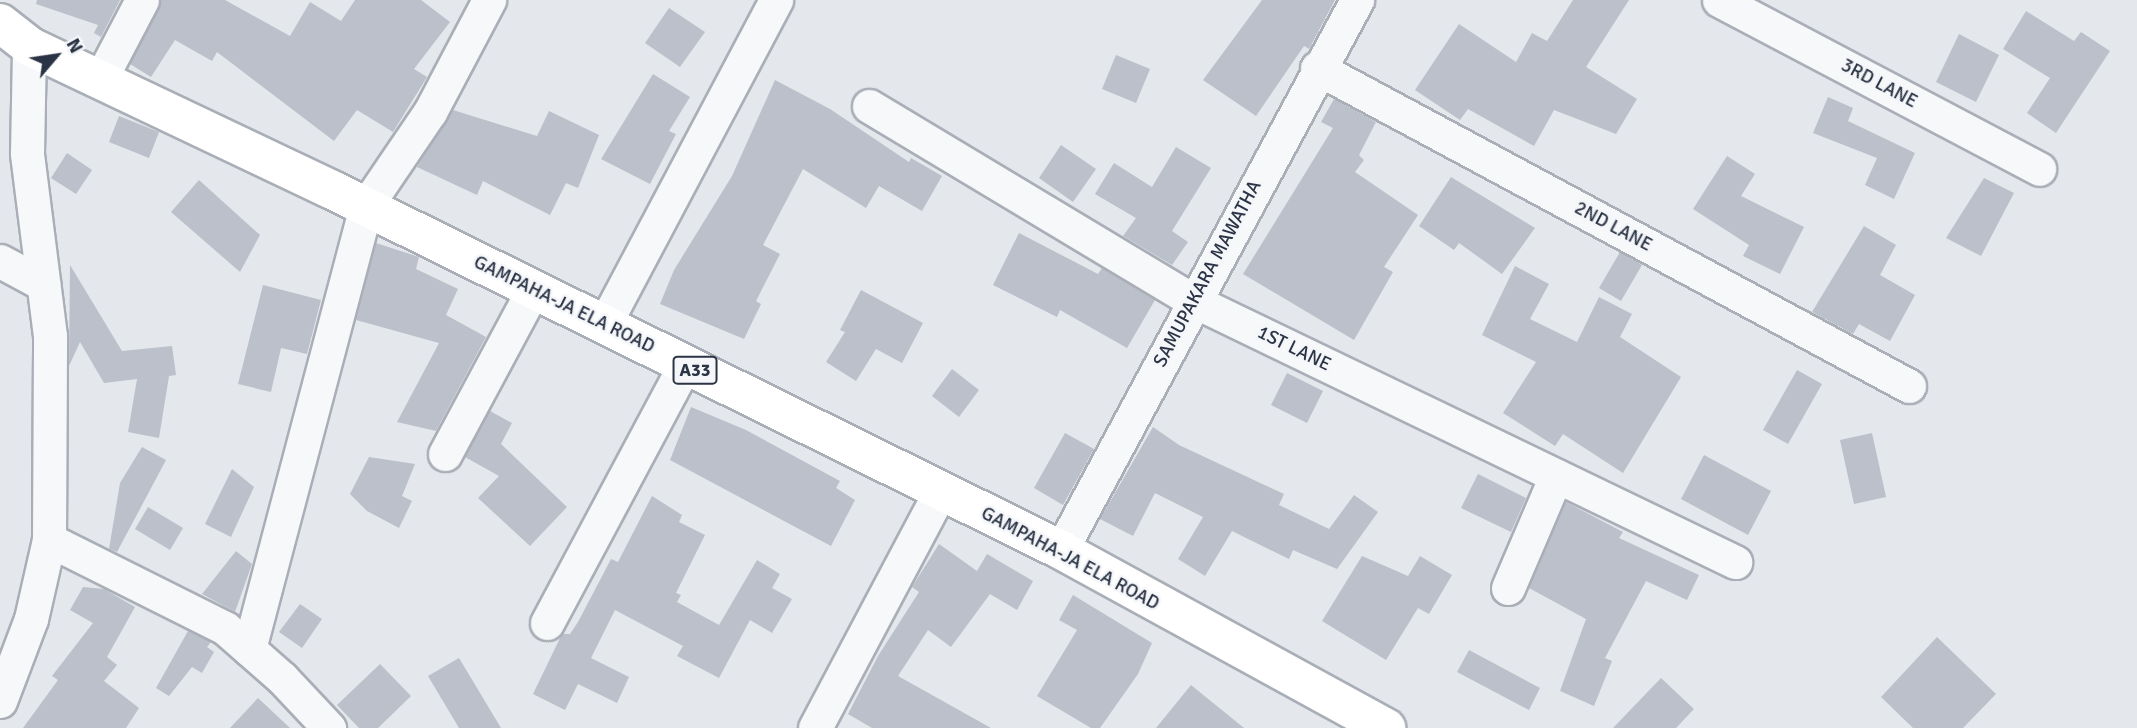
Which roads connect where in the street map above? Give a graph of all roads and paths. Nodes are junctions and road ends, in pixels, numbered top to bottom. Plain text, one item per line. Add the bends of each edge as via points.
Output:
1 (142, 0) edge
2 (489, 0) edge
3 (776, 0) edge
4 (1357, 0) edge
5 (1719, 0) edge
6 (14, 34) edge
7 (1317, 68) junction
8 (101, 78) junction
9 (869, 106) dead end
10 (2039, 169) dead end
11 (366, 206) junction
12 (0, 261) edge
13 (43, 284) junction
14 (533, 290) junction
15 (1194, 302) junction
16 (604, 325) junction
17 (685, 365) junction
18 (1909, 386) dead end
19 (445, 454) dead end
20 (1556, 476) junction
21 (940, 492) junction
22 (49, 540) junction
23 (1061, 550) junction
24 (1735, 562) dead end
25 (1508, 588) dead end
26 (547, 623) dead end
27 (248, 649) junction
28 (0, 701) edge
29 (328, 728) edge
30 (815, 728) edge
31 (1386, 728) edge

1 - 8 street
2 - 11 street via 430,112
3 - 16 street
4 - 7 street, SAMUPAKARA MAWATHA
5 - 10 street, 3RD LANE
6 - 8 highway, GAMPAHA-JA ELA ROAD / A33
6 - 13 street
7 - 15 street, SAMUPAKARA MAWATHA
7 - 18 street, 2ND LANE
8 - 11 highway, GAMPAHA-JA ELA ROAD / A33
9 - 15 street, 1ST LANE
11 - 14 highway, GAMPAHA-JA ELA ROAD / A33
11 - 27 street
12 - 13 street
13 - 22 street via 50,336
14 - 16 highway, GAMPAHA-JA ELA ROAD / A33
14 - 19 street
15 - 20 street, 1ST LANE
15 - 23 street, SAMUPAKARA MAWATHA
16 - 17 highway, GAMPAHA-JA ELA ROAD / A33
17 - 21 highway, GAMPAHA-JA ELA ROAD / A33
17 - 26 street
20 - 24 street, 1ST LANE
20 - 25 street
21 - 23 highway, GAMPAHA-JA ELA ROAD / A33
21 - 30 street
22 - 27 street via 225,628
22 - 28 street via 31,619
23 - 31 highway, GAMPAHA-JA ELA ROAD / A33
27 - 29 street

